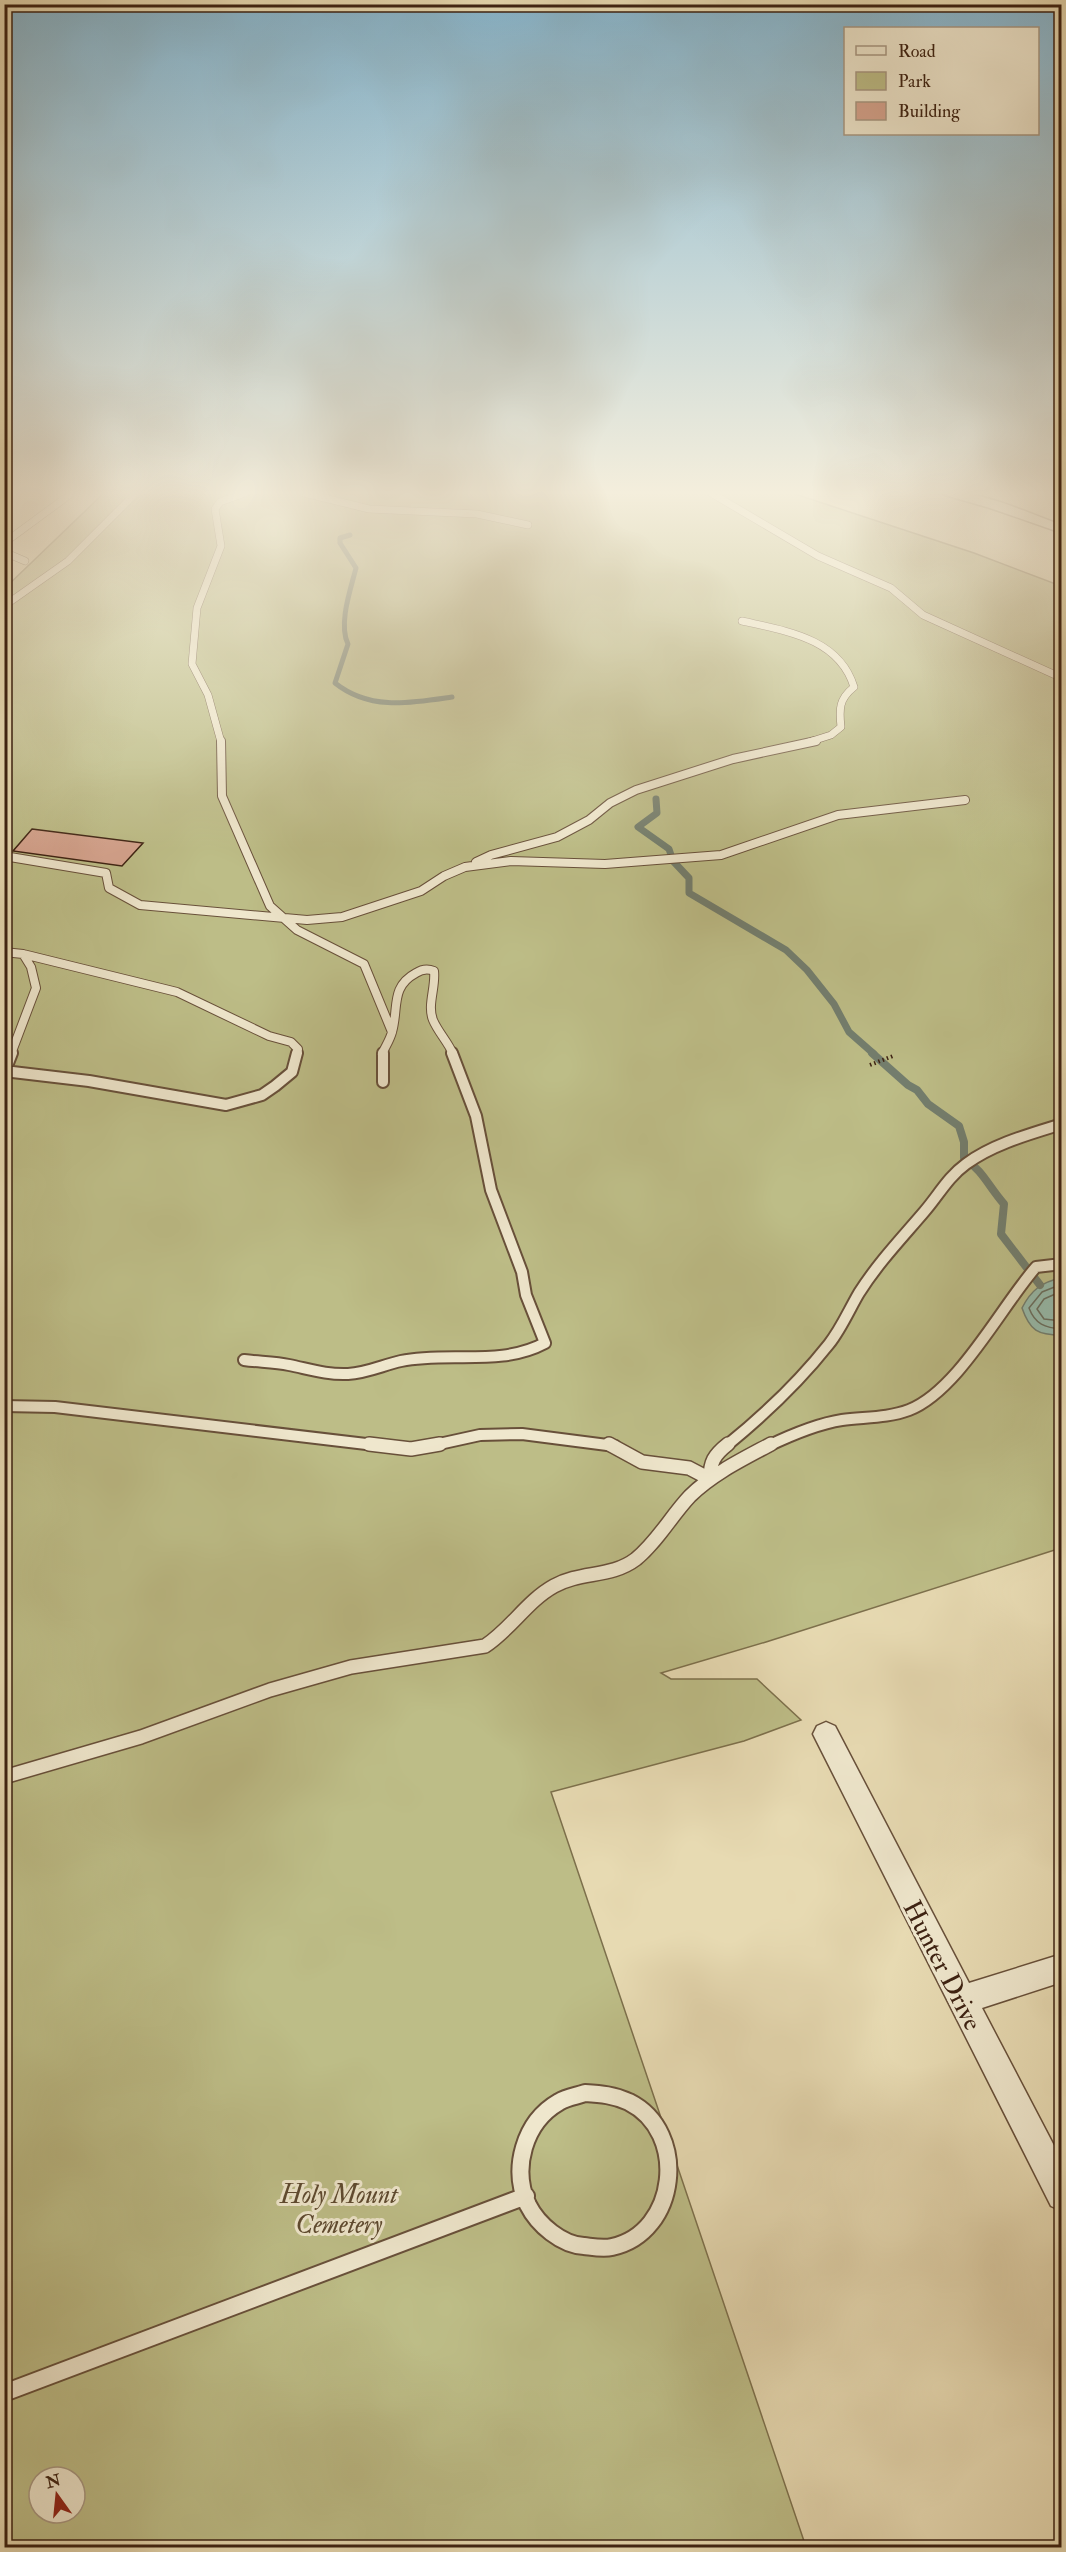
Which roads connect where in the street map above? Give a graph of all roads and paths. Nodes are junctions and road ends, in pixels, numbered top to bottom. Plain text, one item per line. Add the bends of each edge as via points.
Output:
1 (197, 612) edge
2 (920, 612) edge
3 (742, 621) dead end
4 (1062, 678) edge
5 (965, 800) dead end
6 (4, 856) edge
7 (465, 867) junction
8 (284, 918) junction
9 (4, 952) edge
10 (23, 954) junction
11 (392, 1033) junction
12 (893, 1056) dead end
13 (870, 1065) dead end
14 (5, 1071) edge
15 (383, 1082) dead end
16 (1062, 1124) edge
17 (1062, 1264) edge
18 (244, 1360) dead end
19 (4, 1406) edge
20 (710, 1479) junction
21 (826, 1734) dead end
22 (4, 1777) edge
23 (1062, 1968) edge
24 (961, 2000) junction
25 (1062, 2195) edge
26 (526, 2196) junction
27 (4, 2393) edge

1 - 8 lane via 192,664 208,695 221,738 222,796 270,906
2 - 4 lane
3 - 7 lane via 822,646 844,664 854,687 838,708 841,727 837,732 636,790 565,834 491,855
5 - 7 lane via 838,814 721,855 605,864 511,861
6 - 8 lane via 106,873 109,888 140,905
7 - 8 lane via 421,891 342,917
8 - 11 lane via 309,936 364,964
9 - 10 lane
10 - 14 lane via 36,988
10 - 14 lane via 177,992 269,1036 291,1042 298,1049 292,1072 275,1086 262,1095 226,1104
11 - 15 lane via 382,1055
11 - 18 lane via 398,990 404,979 421,970 434,971 433,1020 449,1045 476,1116 491,1190 545,1343 505,1356 402,1361 348,1374
12 - 13 path
16 - 20 lane via 1020,1137 977,1158 944,1185 884,1257 830,1343 759,1419 717,1453 710,1464
17 - 20 lane via 1036,1267 976,1349 942,1387 918,1406 902,1412 830,1422 788,1437
19 - 20 lane via 66,1408 411,1449 480,1434 522,1434 613,1444 642,1462 690,1468
20 - 22 lane via 626,1566 602,1576 555,1585 532,1599 498,1639 485,1646 351,1667 270,1690 141,1737
21 - 24 street, Hunter Drive
23 - 24 street
24 - 25 street, Hunter Drive
26 - 26 lane via 529,2207 551,2233 576,2246 610,2248 625,2243 642,2232 660,2211 670,2178 661,2135 631,2103 608,2094 585,2093 560,2101 539,2117 520,2160
26 - 27 lane

